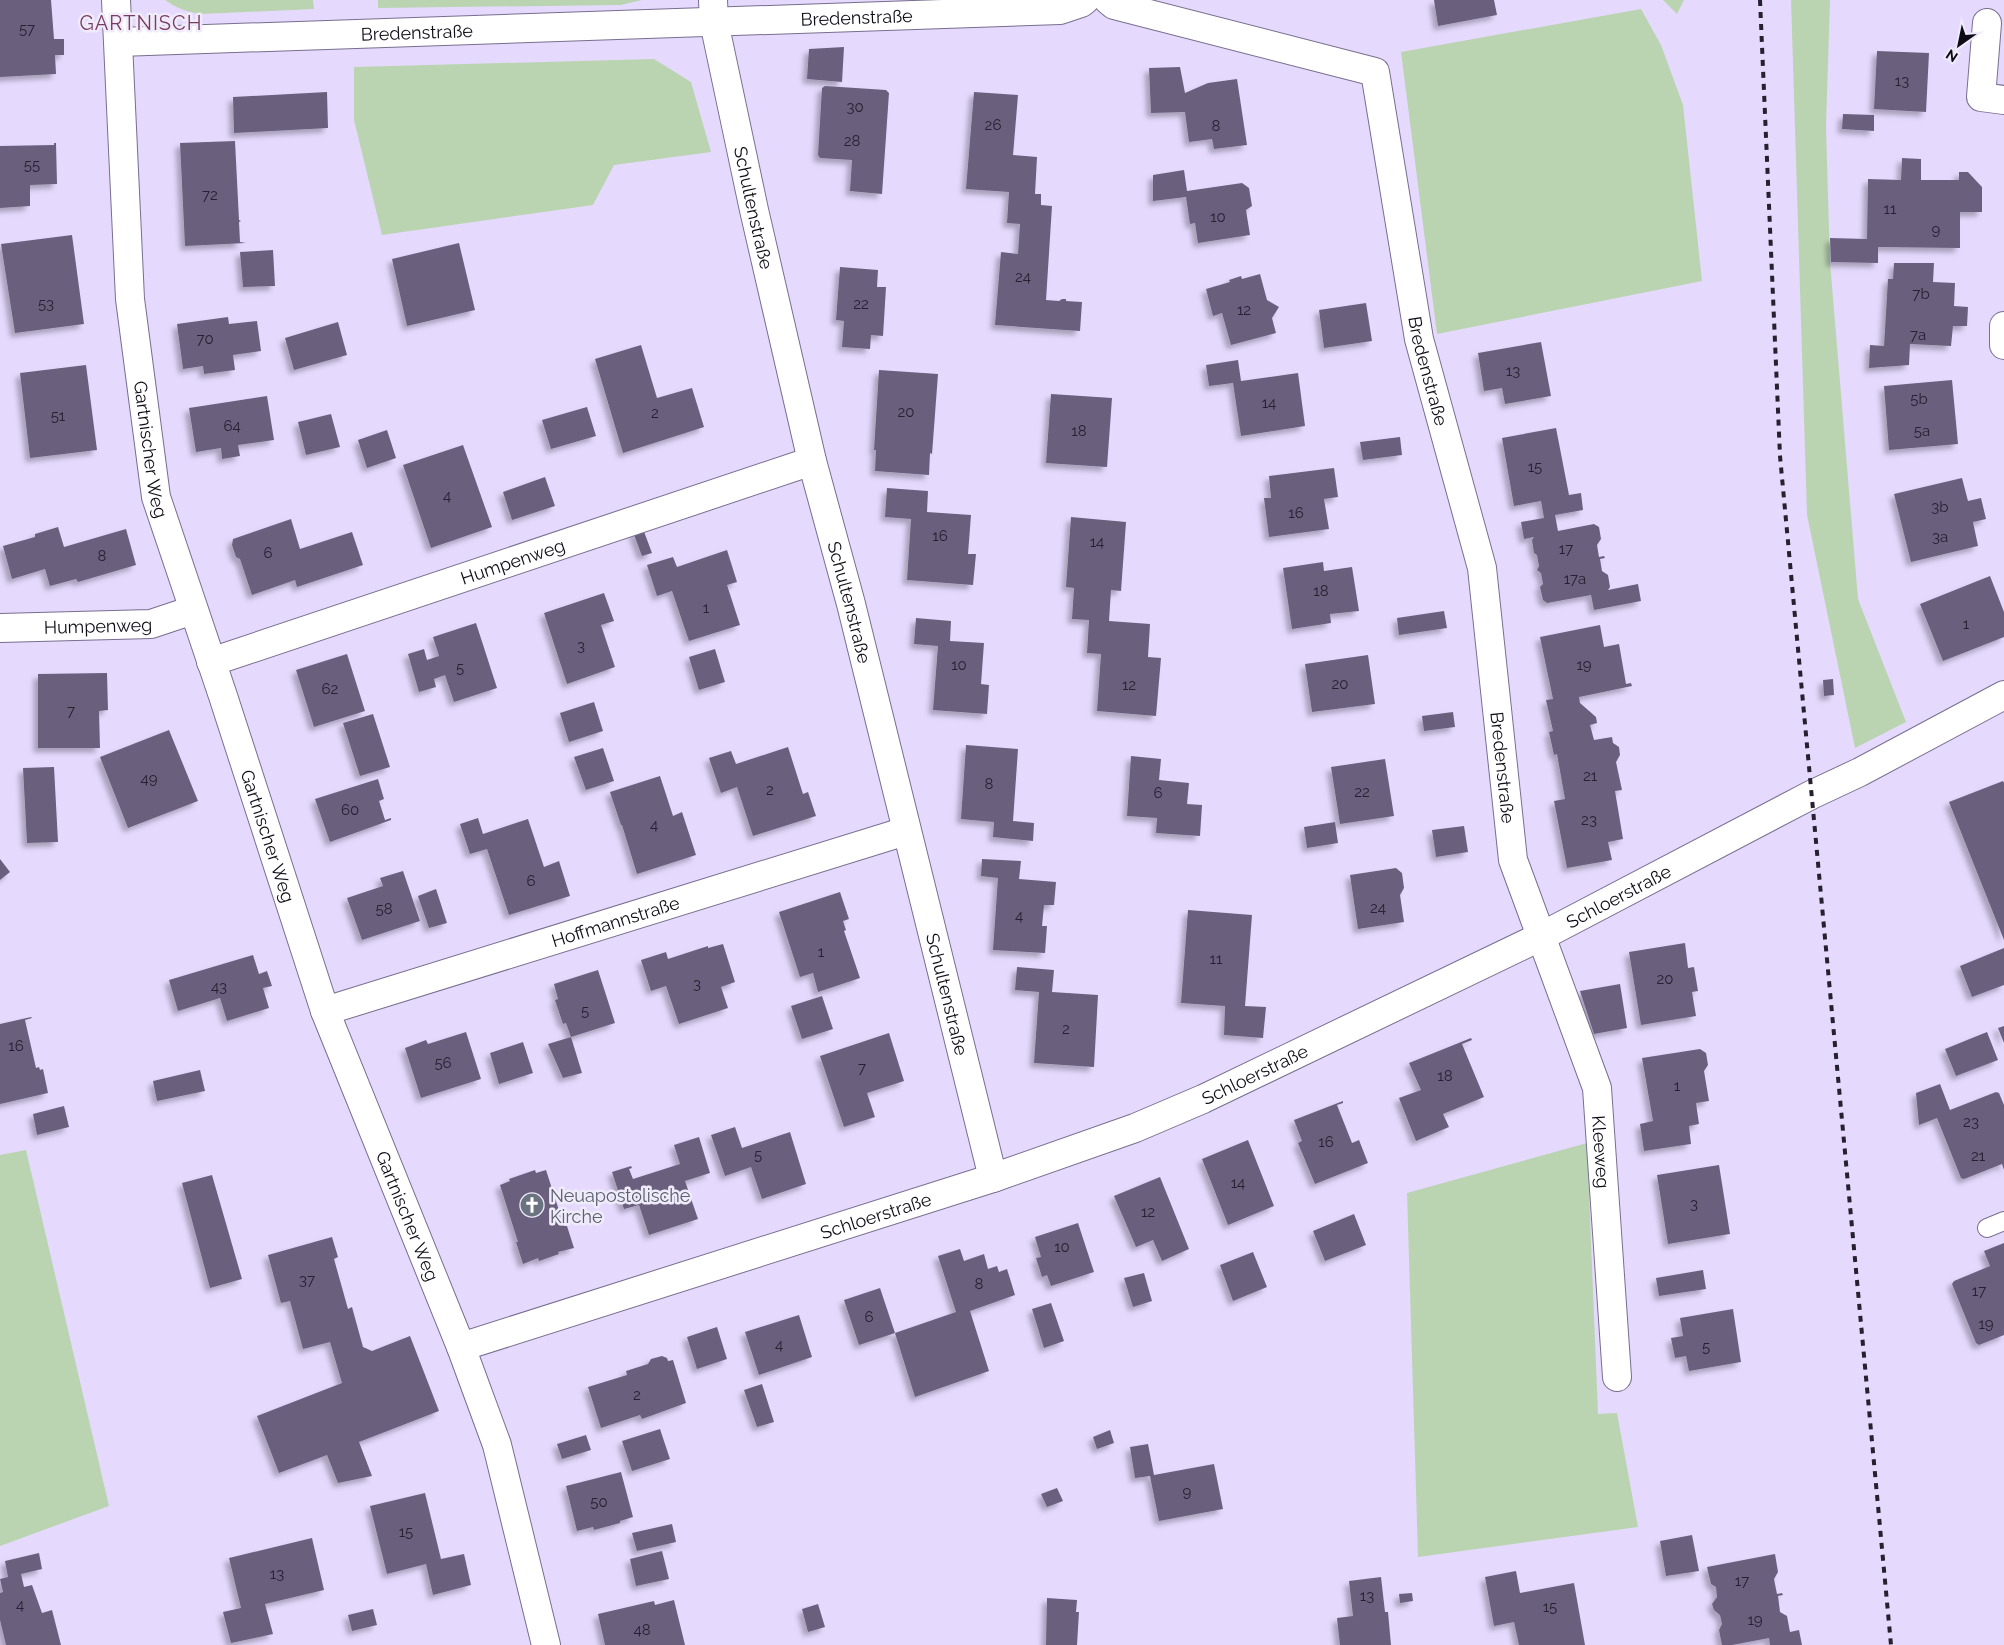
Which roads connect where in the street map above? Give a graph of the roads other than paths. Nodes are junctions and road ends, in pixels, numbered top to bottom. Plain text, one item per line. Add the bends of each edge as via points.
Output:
1 (116, 0) edge
2 (1085, 0) edge
3 (1108, 0) edge
4 (714, 11) edge
5 (1988, 23) dead end
6 (119, 42) junction
7 (2004, 100) edge
8 (2004, 326) edge
9 (2004, 345) edge
10 (812, 462) junction
11 (193, 610) junction
12 (0, 628) edge
13 (212, 662) junction
14 (2004, 695) edge
15 (906, 831) junction
16 (1542, 936) junction
17 (325, 1011) junction
18 (993, 1178) junction
19 (2004, 1221) edge
20 (1987, 1228) dead end
21 (461, 1347) junction
22 (1617, 1377) dead end
23 (546, 1645) edge

1 - 6 street, Gartnischer Weg
2 - 4 street, Bredenstraße via 1060,10
3 - 16 street, Bredenstraße via 1114,5 1375,72 1419,339 1482,568 1513,860
4 - 6 street, Bredenstraße
4 - 10 street, Schultenstraße via 754,210
5 - 7 street via 1981,97
6 - 11 street, Gartnischer Weg via 130,299 156,497
8 - 9 street
10 - 13 street, Humpenweg
10 - 15 street, Schultenstraße via 851,604
11 - 12 street, Humpenweg via 151,624
11 - 13 street, Gartnischer Weg
13 - 17 street, Gartnischer Weg
14 - 16 street, Schloerstraße
15 - 17 street, Hoffmannstraße
15 - 18 street, Schultenstraße
16 - 18 street, Schloerstraße via 1203,1099 1135,1128
16 - 22 street, Kleeweg via 1597,1088
17 - 21 street, Gartnischer Weg
18 - 21 street, Schloerstraße
19 - 20 lane
21 - 23 street, Gartnischer Weg via 496,1445

